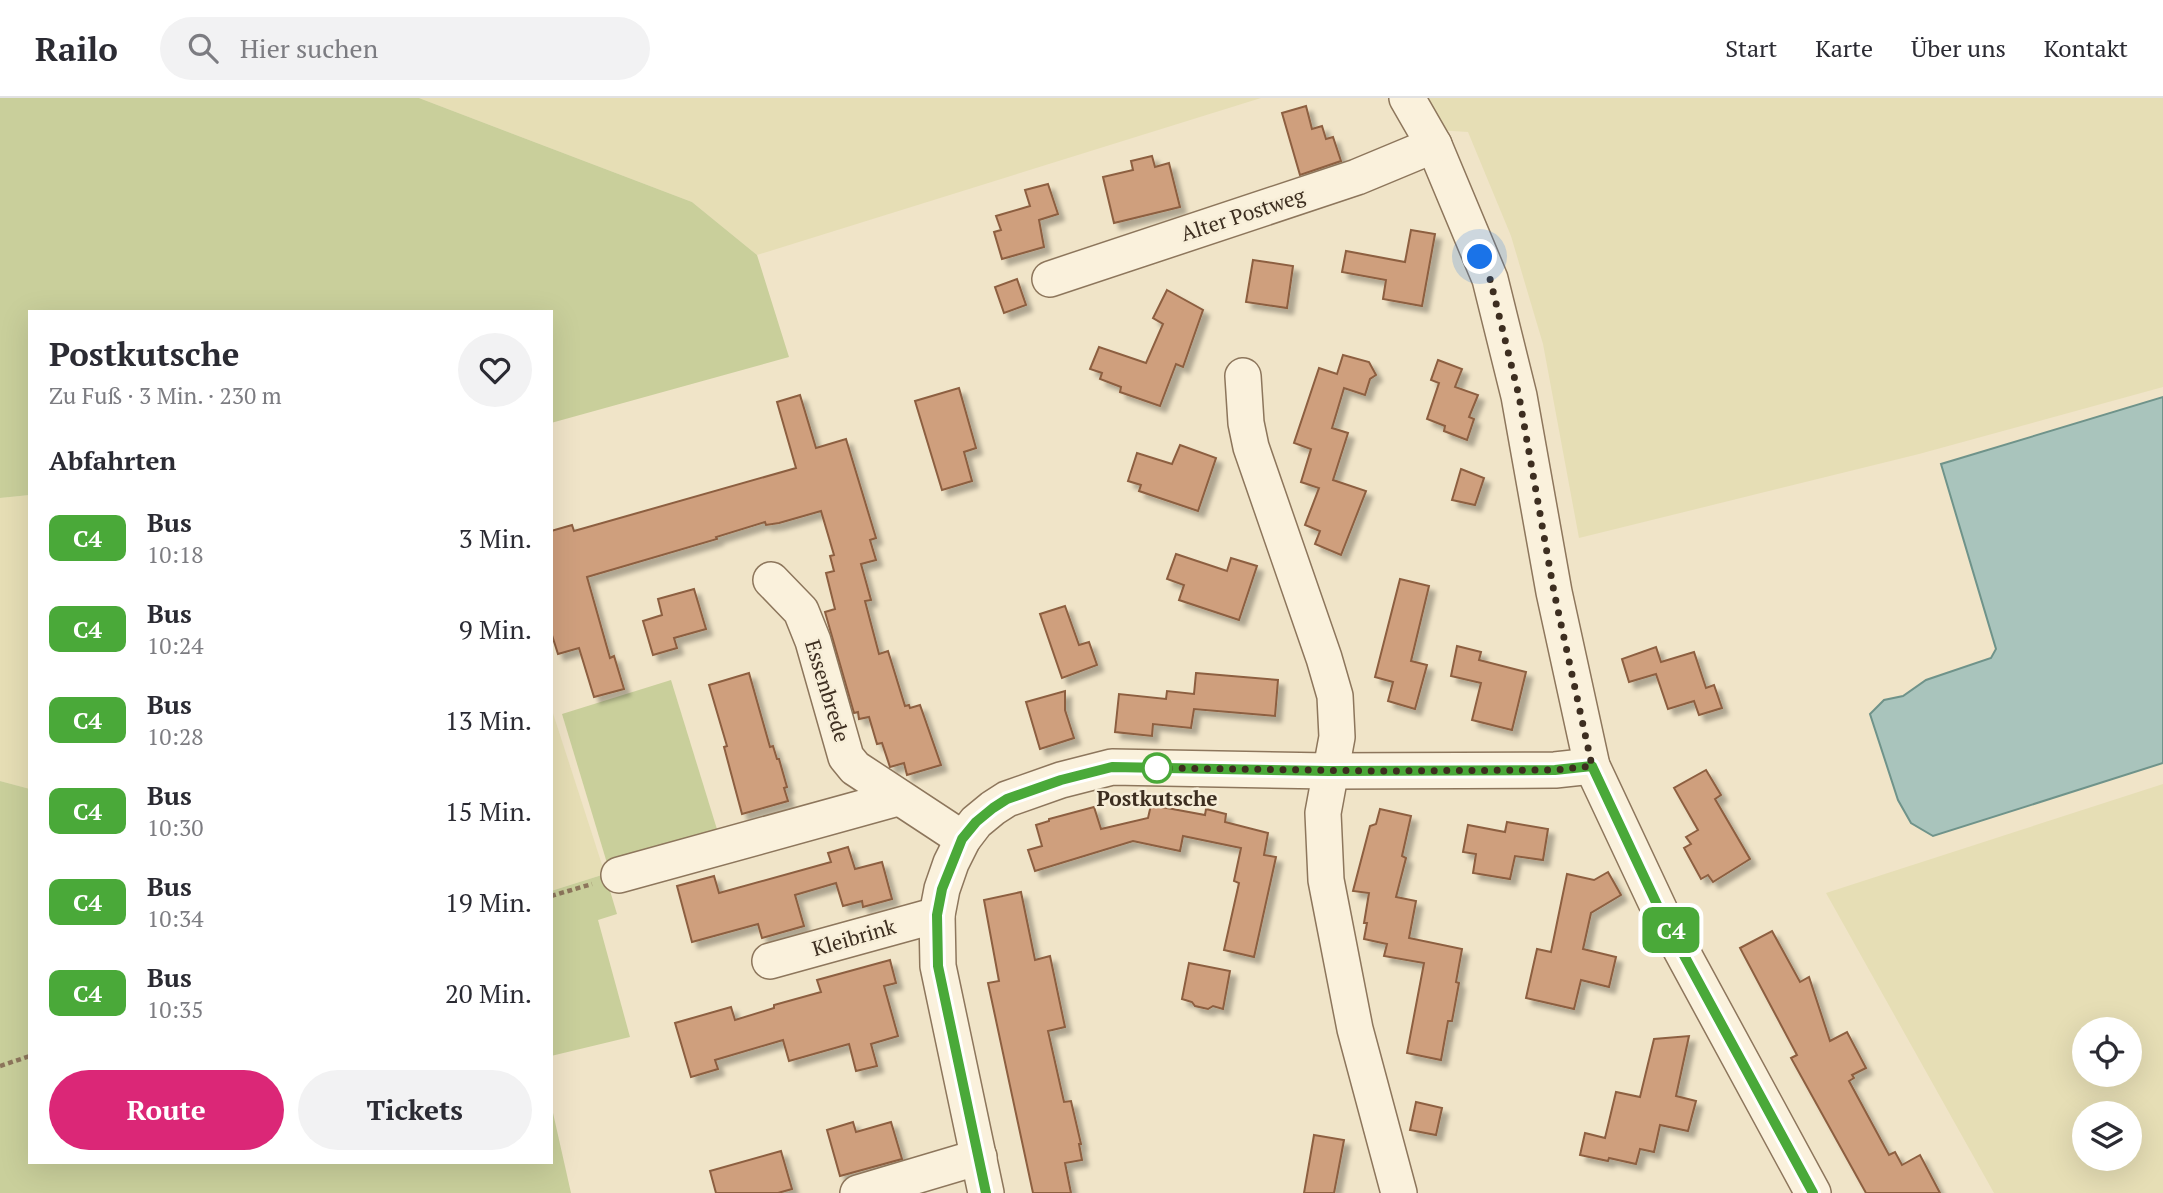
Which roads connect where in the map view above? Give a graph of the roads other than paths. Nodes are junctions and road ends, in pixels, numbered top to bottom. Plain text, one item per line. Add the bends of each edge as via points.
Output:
1 (1407, 98) edge
2 (1434, 145) junction
3 (1050, 279) dead end
4 (1243, 376) dead end
5 (771, 580) dead end
6 (1592, 766) junction
7 (1329, 771) junction
8 (898, 797) junction
9 (962, 839) junction
10 (619, 875) road end
11 (937, 915) junction
12 (770, 961) dead end
13 (979, 1157) junction
14 (858, 1193) edge
15 (986, 1193) edge
16 (1399, 1193) edge
17 (1812, 1193) edge

1 - 2 street
2 - 3 street, Alter Postweg via 1357,177
2 - 6 street via 1490,279 1519,396 1554,592
4 - 7 street via 1251,447 1335,696 1337,737
5 - 8 street, Essenbrede via 801,611 846,757
6 - 7 street
6 - 17 street via 1661,913
7 - 9 street via 1112,767 1007,799
7 - 16 street via 1323,813 1326,880 1355,1029
8 - 9 street, Essenbrede
8 - 10 street
9 - 11 street
11 - 12 street, Kleibrink
11 - 13 street via 938,966
13 - 14 street
13 - 15 street

